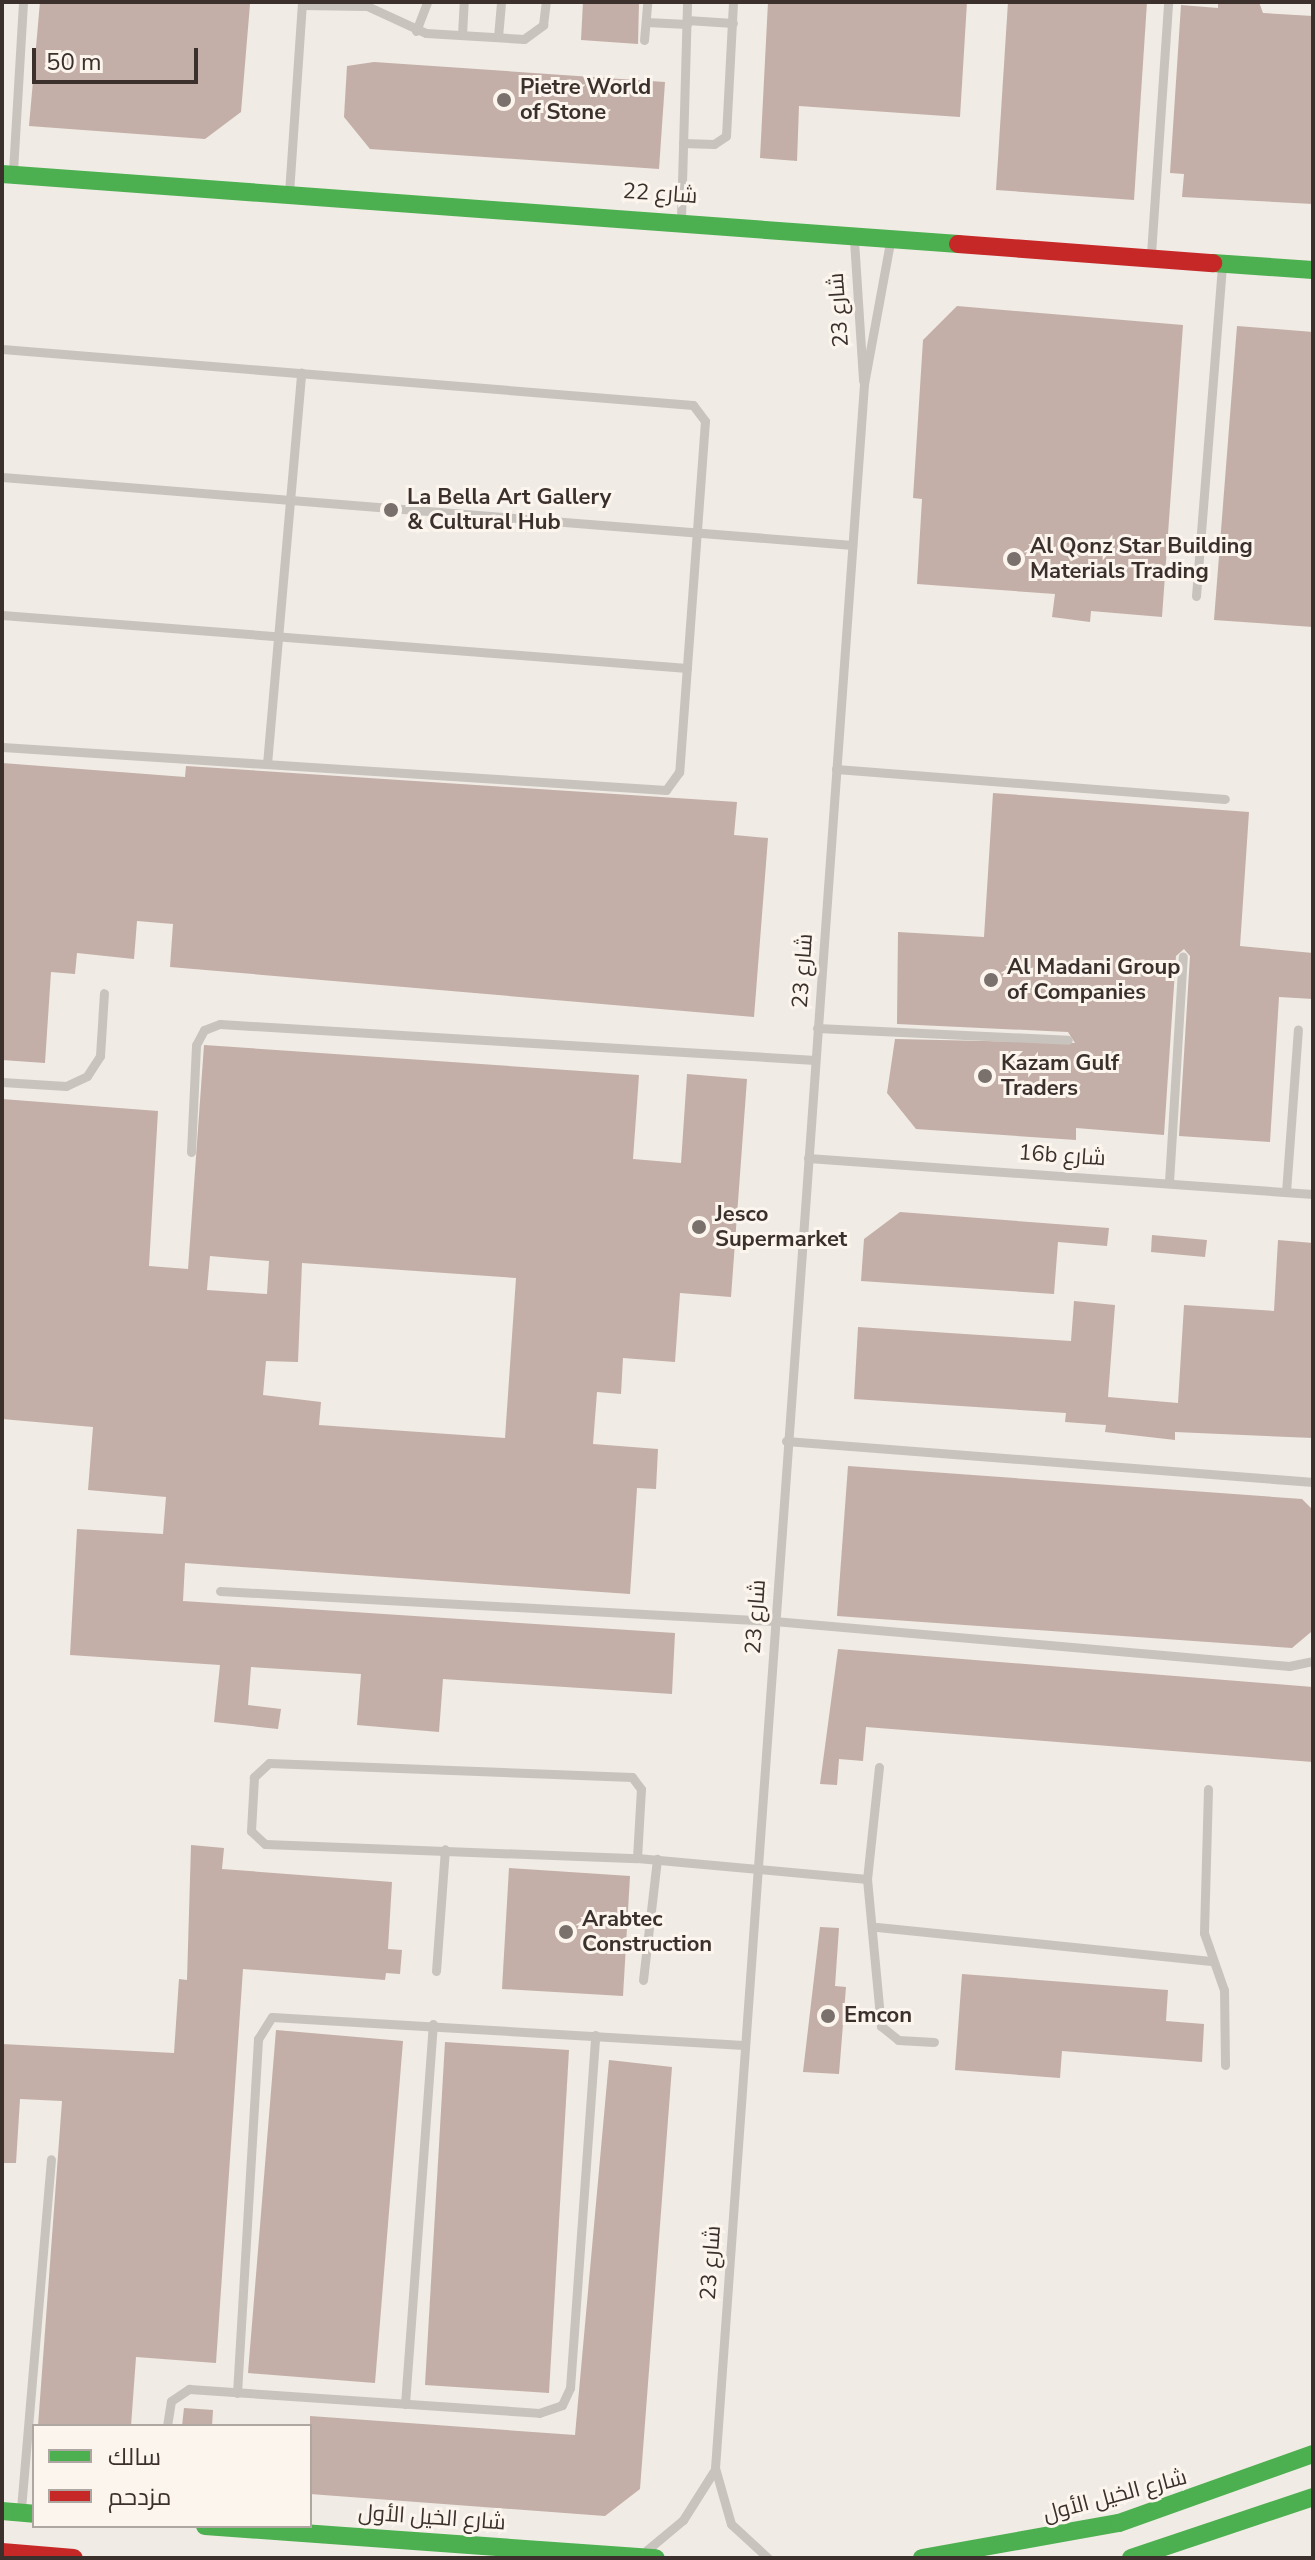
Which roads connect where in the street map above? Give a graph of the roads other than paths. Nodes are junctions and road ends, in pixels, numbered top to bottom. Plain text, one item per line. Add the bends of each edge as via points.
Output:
1 (23, 2) edge
2 (427, 2) edge
3 (464, 2) edge
4 (501, 2) edge
5 (546, 2) edge
6 (647, 2) edge
7 (687, 2) edge
8 (733, 2) edge
9 (1168, 2) edge
10 (302, 3) edge
11 (646, 22) junction
12 (687, 22) junction
13 (733, 23) junction
14 (416, 31) junction
15 (462, 35) junction
16 (498, 37) junction
17 (644, 40) dead end
18 (683, 143) junction
19 (8, 174) edge
20 (289, 193) junction
21 (681, 219) junction
22 (854, 233) junction
23 (890, 236) junction
24 (1151, 257) junction
25 (1222, 263) junction
26 (1313, 270) edge
27 (2, 349) edge
28 (301, 372) junction
29 (864, 384) junction
30 (2, 477) edge
31 (289, 500) junction
32 (696, 533) junction
33 (852, 545) junction
34 (1196, 596) dead end
35 (2, 615) edge
36 (281, 636) junction
37 (687, 668) junction
38 (2, 747) edge
39 (267, 764) junction
40 (836, 769) junction
41 (1225, 799) dead end
42 (1183, 956) dead end
43 (104, 993) dead end
44 (817, 1028) junction
45 (1298, 1029) dead end
46 (1068, 1040) dead end
47 (815, 1060) junction
48 (2, 1082) edge
49 (191, 1152) dead end
50 (808, 1158) junction
51 (1169, 1182) junction
52 (1286, 1192) junction
53 (1313, 1194) edge
54 (786, 1441) junction
55 (1313, 1482) edge
56 (220, 1591) dead end
57 (774, 1621) junction
58 (1313, 1661) edge
59 (879, 1767) dead end
60 (1208, 1789) dead end
61 (445, 1849) junction
62 (637, 1858) junction
63 (657, 1859) junction
64 (756, 1870) junction
65 (867, 1879) junction
66 (877, 1927) junction
67 (1213, 1961) junction
68 (436, 1971) dead end
69 (643, 1980) dead end
70 (433, 2024) junction
71 (595, 2035) junction
72 (934, 2042) dead end
73 (743, 2045) junction
74 (1225, 2065) dead end
75 (51, 2159) dead end
76 (237, 2393) junction
77 (405, 2404) junction
78 (34, 2424) edge
79 (167, 2424) edge
80 (32, 2451) edge
81 (1313, 2454) edge
82 (715, 2468) junction
83 (1313, 2497) edge
84 (2, 2511) edge
85 (28, 2513) edge
86 (234, 2528) edge
87 (2, 2552) edge
88 (635, 2556) edge
89 (74, 2558) edge
90 (656, 2558) edge
91 (768, 2558) edge
92 (922, 2558) edge
93 (1131, 2558) edge

1 - 19 lane
2 - 14 lane
3 - 15 lane
4 - 16 lane
5 - 16 lane via 535,35
6 - 11 lane
7 - 12 lane
8 - 13 lane
9 - 24 lane
10 - 14 lane via 367,6
10 - 20 lane
11 - 12 lane
11 - 17 lane
12 - 13 lane
12 - 18 lane
13 - 18 lane via 726,136 714,144
14 - 15 lane
15 - 16 lane
18 - 21 lane
19 - 20 street, شارع 22
20 - 21 street, شارع 22
21 - 22 street, شارع 22
22 - 23 street, شارع 22
22 - 29 lane, شارع 23
23 - 24 street, شارع 22
23 - 29 lane, شارع 23
24 - 25 street, شارع 22
25 - 26 street, شارع 22
25 - 34 lane
27 - 28 lane
28 - 31 lane
28 - 32 lane via 693,405 705,421
29 - 33 lane, شارع 23
30 - 31 lane
31 - 32 lane
31 - 36 lane
32 - 33 lane
32 - 37 lane
33 - 40 lane, شارع 23
35 - 36 lane
36 - 37 lane
36 - 39 lane
37 - 39 lane via 679,772 666,790
38 - 39 lane
40 - 41 lane
40 - 44 lane, شارع 23
42 - 51 lane
43 - 48 lane via 100,1056 87,1076 66,1086
44 - 46 lane
44 - 47 lane, شارع 23
45 - 52 lane
47 - 49 lane via 220,1024 204,1030 196,1045
47 - 50 lane, شارع 23
50 - 51 lane, 16b شارع
50 - 54 lane, شارع 23
51 - 52 lane, 16b شارع
52 - 53 lane, 16b شارع
54 - 55 lane
54 - 57 lane, شارع 23
56 - 57 lane
57 - 58 lane via 1289,1666
57 - 64 lane, شارع 23
59 - 65 lane
60 - 67 lane via 1204,1922
61 - 62 lane
61 - 62 lane via 260,1843 251,1831 254,1777 269,1763 632,1777 641,1789
61 - 68 lane
62 - 63 lane
63 - 64 lane
63 - 69 lane
64 - 65 lane
64 - 73 lane, شارع 23
65 - 66 lane
66 - 67 lane
66 - 72 lane via 881,2026 898,2040
67 - 74 lane via 1224,1990
70 - 71 lane
70 - 76 lane via 285,2014 262,2026
70 - 77 lane
71 - 73 lane
71 - 77 lane via 567,2398 539,2413
73 - 82 lane, شارع 23
75 - 78 lane
76 - 77 lane
76 - 79 lane via 182,2391 171,2401
80 - 85 lane
81 - 92 street, شارع الخيل الأول via 1119,2523
82 - 88 lane, شارع 23 via 683,2520
82 - 91 lane, شارع 23 via 731,2524
83 - 93 street
84 - 85 street
86 - 88 street, شارع الخيل الأول
87 - 89 street
88 - 90 street, شارع الخيل الأول

